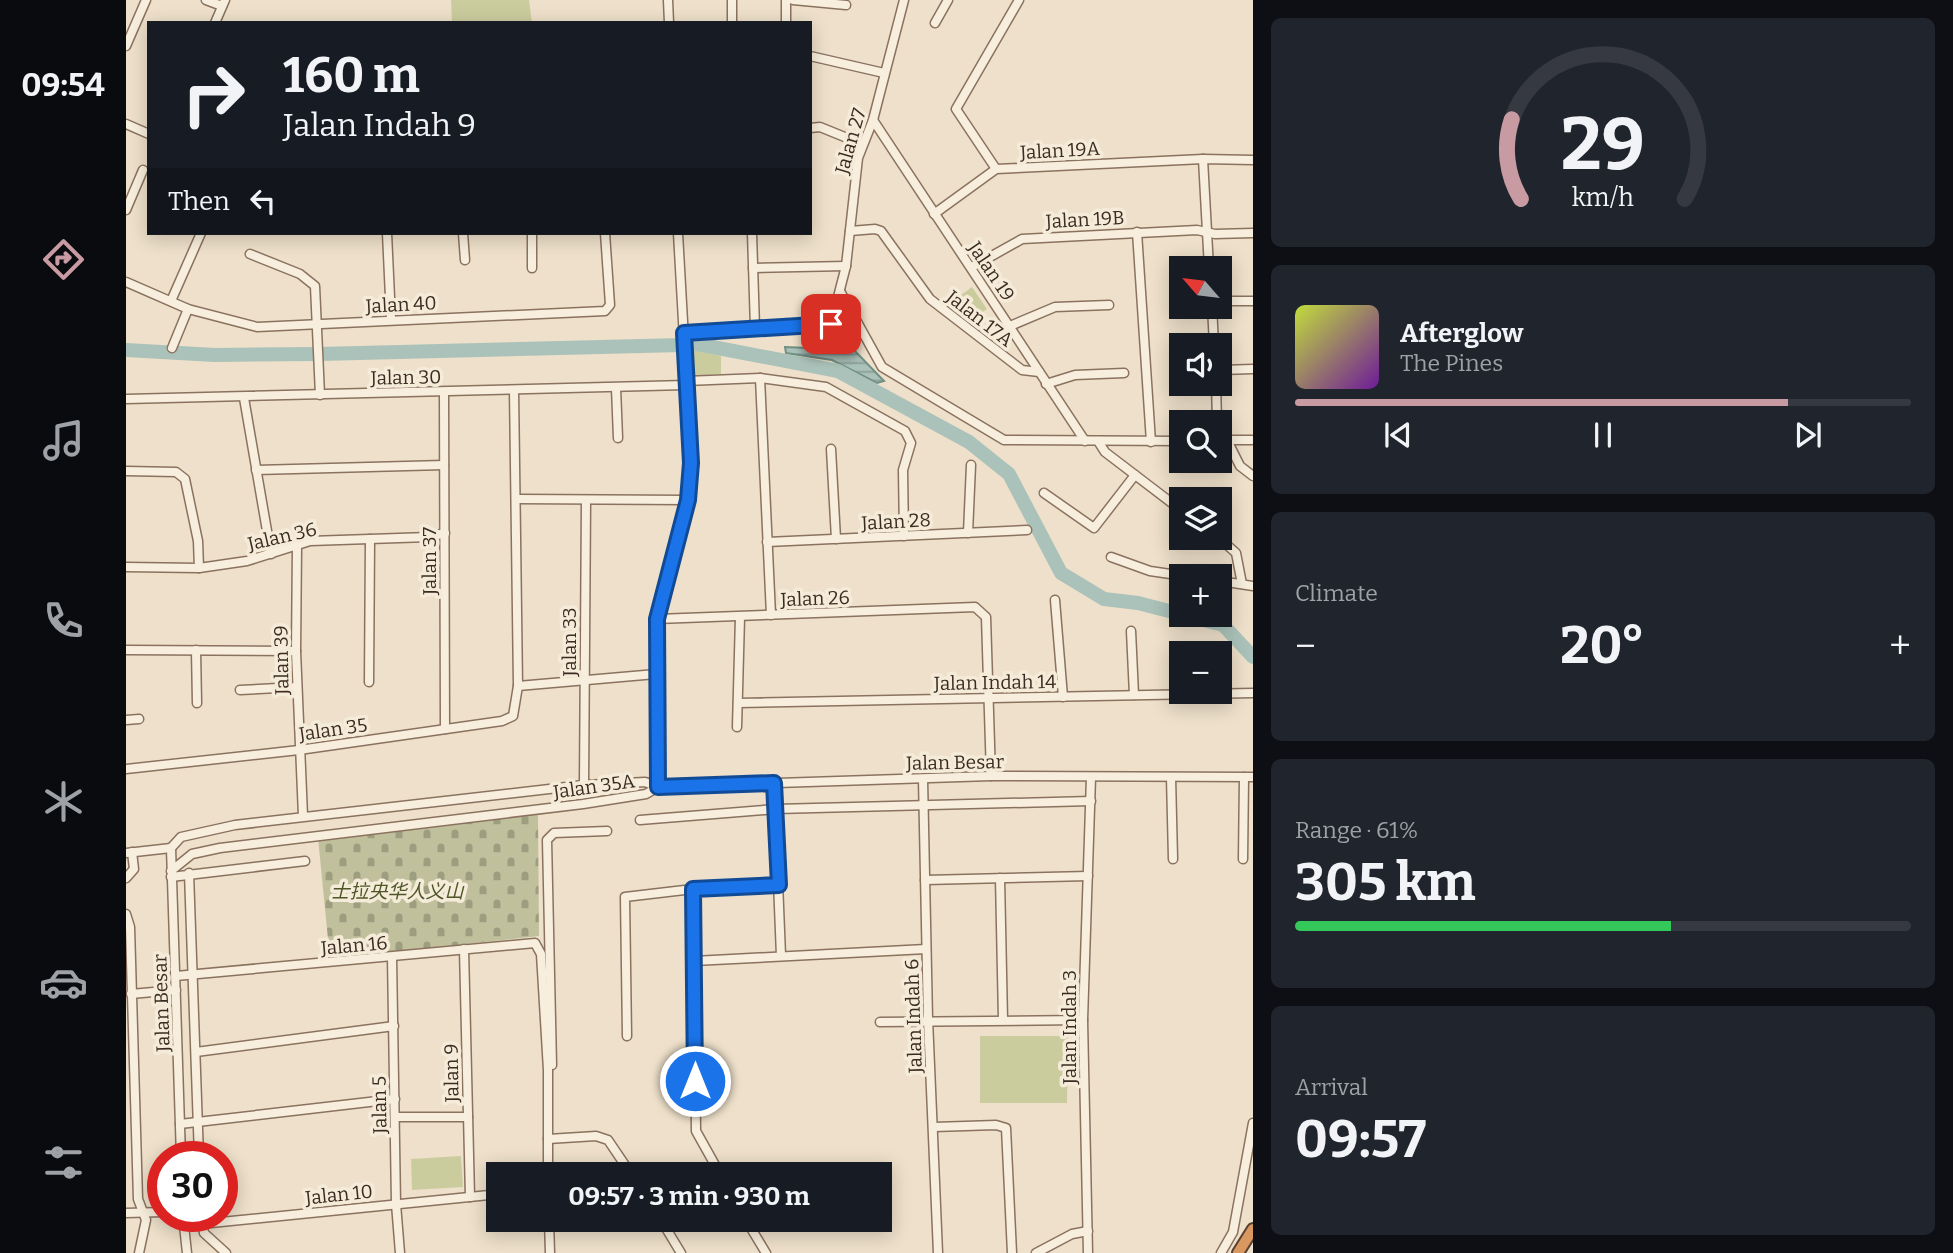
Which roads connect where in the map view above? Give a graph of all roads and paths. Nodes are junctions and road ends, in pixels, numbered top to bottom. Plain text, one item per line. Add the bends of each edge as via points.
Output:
1 (146, 0) edge
2 (206, 0) edge
3 (668, 0) edge
4 (732, 0) edge
5 (786, 0) edge
6 (793, 0) edge
7 (904, 0) edge
8 (948, 0) edge
9 (1019, 0) edge
10 (223, 3) edge
11 (846, 5) dead end
12 (216, 21) edge
13 (669, 21) edge
14 (732, 21) edge
15 (786, 21) edge
16 (935, 23) dead end
17 (126, 46) edge
18 (812, 56) edge
19 (884, 73) junction
20 (873, 120) junction
21 (126, 124) edge
22 (812, 128) edge
23 (147, 133) edge
24 (862, 144) junction
25 (1203, 159) junction
26 (1253, 160) edge
27 (996, 169) junction
28 (143, 170) dead end
29 (127, 205) edge
30 (934, 214) junction
31 (850, 231) junction
32 (1137, 232) junction
33 (1207, 232) junction
34 (1253, 233) edge
35 (200, 235) edge
36 (387, 235) edge
37 (463, 235) edge
38 (532, 235) edge
39 (605, 235) edge
40 (678, 235) edge
41 (752, 235) edge
42 (250, 254) dead end
43 (1208, 256) edge
44 (465, 260) dead end
45 (846, 266) junction
46 (972, 267) junction
47 (531, 268) dead end
48 (753, 268) junction
49 (126, 282) edge
50 (841, 293) junction
51 (171, 301) junction
52 (1232, 301) edge
53 (1253, 301) edge
54 (1110, 305) dead end
55 (188, 309) junction
56 (391, 319) junction
57 (316, 324) junction
58 (831, 324) junction
59 (858, 324) junction
60 (1010, 326) junction
61 (755, 328) junction
62 (684, 333) junction
63 (172, 348) dead end
64 (1253, 369) edge
65 (1232, 370) edge
66 (1039, 372) junction
67 (1124, 373) dead end
68 (760, 378) junction
69 (686, 383) junction
70 (1046, 384) junction
71 (616, 388) junction
72 (514, 390) junction
73 (444, 392) junction
74 (320, 395) junction
75 (244, 398) junction
76 (126, 399) edge
77 (618, 438) dead end
78 (1232, 440) edge
79 (1253, 440) edge
80 (1084, 441) junction
81 (1098, 441) junction
82 (1169, 441) edge
83 (1151, 442) junction
84 (831, 449) dead end
85 (1232, 454) edge
86 (444, 465) junction
87 (971, 465) dead end
88 (256, 470) junction
89 (126, 471) edge
90 (1135, 475) junction
91 (1253, 476) edge
92 (1044, 493) dead end
93 (517, 499) junction
94 (586, 500) junction
95 (688, 500) junction
96 (1169, 501) edge
97 (1027, 530) dead end
98 (444, 533) junction
99 (968, 533) junction
100 (904, 536) junction
101 (370, 539) junction
102 (836, 539) junction
103 (767, 542) junction
104 (297, 546) junction
105 (1232, 549) edge
106 (271, 554) junction
107 (1111, 557) dead end
108 (126, 567) edge
109 (198, 568) junction
110 (1169, 573) edge
111 (1232, 583) edge
112 (1242, 584) junction
113 (1253, 586) edge
114 (1055, 600) dead end
115 (771, 615) junction
116 (740, 617) junction
117 (657, 619) junction
118 (1131, 631) dead end
119 (126, 650) edge
120 (196, 650) junction
121 (296, 651) junction
122 (656, 674) junction
123 (584, 680) junction
124 (369, 682) dead end
125 (517, 686) junction
126 (297, 687) junction
127 (240, 690) dead end
128 (1253, 693) edge
129 (1134, 695) junction
130 (1063, 697) junction
131 (989, 698) junction
132 (738, 702) junction
133 (197, 703) dead end
134 (139, 719) dead end
135 (126, 720) edge
136 (737, 727) dead end
137 (445, 729) junction
138 (299, 750) junction
139 (126, 769) edge
140 (991, 776) junction
141 (1091, 776) junction
142 (1171, 777) junction
143 (1248, 777) edge
144 (923, 779) junction
145 (774, 783) junction
146 (584, 785) junction
147 (658, 787) junction
148 (1091, 801) junction
149 (923, 804) junction
150 (776, 809) junction
151 (303, 816) junction
152 (640, 820) dead end
153 (607, 831) dead end
154 (171, 848) junction
155 (129, 852) edge
156 (1172, 859) dead end
157 (1243, 859) dead end
158 (305, 861) dead end
159 (189, 873) junction
160 (171, 874) junction
161 (1088, 876) junction
162 (126, 878) edge
163 (1000, 878) junction
164 (925, 880) junction
165 (779, 885) junction
166 (693, 889) junction
167 (126, 914) edge
168 (464, 949) junction
169 (926, 949) junction
170 (128, 950) edge
171 (781, 956) junction
172 (392, 957) junction
173 (694, 961) junction
174 (192, 975) junction
175 (176, 976) junction
176 (176, 990) junction
177 (131, 994) junction
178 (928, 1019) junction
179 (1003, 1020) junction
180 (1083, 1020) junction
181 (880, 1022) dead end
182 (394, 1026) junction
183 (627, 1036) dead end
184 (196, 1052) junction
185 (548, 1070) junction
186 (394, 1099) junction
187 (395, 1117) junction
188 (468, 1117) junction
189 (198, 1122) junction
190 (1253, 1123) edge
191 (180, 1124) junction
192 (934, 1127) junction
193 (548, 1139) junction
194 (181, 1141) edge
195 (199, 1141) edge
196 (548, 1162) edge
197 (623, 1162) edge
198 (713, 1162) edge
199 (486, 1195) edge
200 (470, 1197) junction
201 (396, 1204) junction
202 (144, 1212) junction
203 (126, 1213) edge
204 (238, 1217) edge
205 (1253, 1229) edge
206 (1088, 1231) junction
207 (183, 1232) edge
208 (205, 1232) edge
209 (549, 1232) edge
210 (668, 1232) edge
211 (753, 1232) edge
212 (183, 1239) junction
213 (139, 1253) edge
214 (177, 1253) edge
215 (187, 1253) edge
216 (226, 1253) edge
217 (400, 1253) edge
218 (550, 1253) edge
219 (681, 1253) edge
220 (766, 1253) edge
221 (938, 1253) edge
222 (1012, 1253) edge
223 (1036, 1253) edge
224 (1088, 1253) edge
225 (1221, 1253) edge
226 (1238, 1253) edge

1 - 17 street
2 - 10 street
3 - 13 street
4 - 14 street
5 - 15 street
6 - 11 street
7 - 19 street, Jalan 27
8 - 16 street
9 - 27 street via 956,109
10 - 12 street
18 - 19 street
19 - 20 street, Jalan 27
20 - 24 street, Jalan 27
20 - 30 street, Jalan 19
21 - 23 street
22 - 24 street
24 - 31 street, Jalan 27
25 - 26 street
25 - 27 street, Jalan 19A
25 - 33 street
27 - 30 street, Jalan 19A
28 - 29 street
30 - 46 street, Jalan 19
31 - 45 street, Jalan 27
31 - 66 street, Jalan 17A via 881,231 930,299 1022,370
32 - 33 street, Jalan 19B
32 - 46 street, Jalan 19B via 1022,239
32 - 83 street
33 - 34 street, Jalan 19B
33 - 43 street
35 - 51 street
36 - 56 street
37 - 44 street
38 - 47 street
39 - 56 street, Jalan 40 via 610,305 606,311
40 - 62 street
41 - 48 street
42 - 57 street via 310,279 315,286
45 - 48 street
45 - 50 street, Jalan 27
46 - 60 street, Jalan 19
48 - 61 street
49 - 51 street, Jalan 40
50 - 58 street, Jalan 27
50 - 59 street
51 - 55 street, Jalan 40
52 - 53 street
54 - 60 street via 1055,307
55 - 57 street, Jalan 40 via 257,327
55 - 63 street
56 - 57 street, Jalan 40
57 - 74 street
58 - 59 street
58 - 61 street
59 - 80 street via 882,367 1004,440
60 - 66 street, Jalan 19
61 - 62 street
62 - 69 street
64 - 65 street
66 - 70 street, Jalan 19
67 - 70 street via 1075,375
68 - 69 street
68 - 100 street via 826,387 905,431 911,443 902,470
68 - 103 street
69 - 71 street, Jalan 30
69 - 95 street via 691,463
70 - 80 street, Jalan 19
71 - 72 street, Jalan 30
71 - 77 street
72 - 73 street, Jalan 30
72 - 93 street, Jalan 35
73 - 74 street, Jalan 30
73 - 86 street, Jalan 37
74 - 75 street, Jalan 30
75 - 76 street, Jalan 30
75 - 88 street
78 - 79 street
80 - 81 street
81 - 83 street
81 - 90 street
82 - 83 street
84 - 102 street
85 - 91 street
86 - 88 street
86 - 98 street, Jalan 37
87 - 99 street
88 - 106 street
89 - 109 street via 176,472 185,479 198,541
90 - 92 street via 1094,528
90 - 96 street
93 - 94 street
93 - 125 street, Jalan 35
94 - 95 street
94 - 123 street, Jalan 33
95 - 117 street
97 - 99 street, Jalan 28
98 - 101 street, Jalan 36
98 - 137 street, Jalan 37
99 - 100 street, Jalan 28
100 - 102 street, Jalan 28
101 - 104 street, Jalan 36 via 310,541
101 - 124 street
102 - 103 street, Jalan 28
103 - 115 street
104 - 106 street, Jalan 36
104 - 121 street, Jalan 39
105 - 112 street
106 - 109 street, Jalan 36
107 - 110 street
108 - 109 street, Jalan 36
111 - 112 street
112 - 113 street
114 - 130 street
115 - 116 street, Jalan 26
115 - 131 street, Jalan 26 via 975,607 986,617
116 - 117 street, Jalan 26
116 - 132 street
117 - 122 street
118 - 129 street
119 - 120 street
120 - 121 street
120 - 133 street
121 - 126 street, Jalan 39
122 - 123 street
122 - 147 street
123 - 125 street
123 - 146 street, Jalan 33
125 - 137 street, Jalan 35 via 513,716
126 - 127 street
126 - 138 street, Jalan 39
128 - 129 street, Jalan Indah 14
129 - 130 street, Jalan Indah 14
130 - 131 street, Jalan Indah 14
131 - 132 street, Jalan Indah 14
131 - 140 street
132 - 136 street
134 - 135 street
137 - 138 street, Jalan 35
138 - 139 street, Jalan 35
138 - 151 street, Jalan 39
140 - 141 street, Jalan Besar
140 - 144 street, Jalan Besar
141 - 142 street, Jalan Besar
141 - 148 street, Jalan Indah 3
142 - 143 street, Jalan Besar
142 - 156 street
143 - 157 street
144 - 145 street, Jalan Besar
144 - 149 street, Jalan Indah 6
145 - 147 street, Jalan Besar
145 - 150 street
146 - 147 street, Jalan 35A via 645,782
146 - 151 street, Jalan 35A
147 - 160 street, Jalan 35A via 646,794 583,804 220,848 192,854
148 - 149 street
148 - 161 street, Jalan Indah 3
149 - 150 street
149 - 164 street, Jalan Indah 6
150 - 152 street
150 - 165 street
151 - 154 street, Jalan 35A via 188,836
153 - 185 street via 554,833 547,840 553,1063
154 - 155 street
154 - 160 street, Jalan Besar
155 - 162 street via 134,869
158 - 159 street
159 - 160 street
159 - 174 street
160 - 175 street, Jalan Besar
161 - 163 street
161 - 180 street, Jalan Indah 3
163 - 164 street
163 - 179 street
164 - 169 street, Jalan Indah 6
165 - 166 street
165 - 171 street
166 - 173 street
166 - 183 street via 630,895 623,902
167 - 170 street
168 - 172 street, Jalan 16
168 - 185 street, Jalan 16 via 535,943 541,954
168 - 188 street, Jalan 9
169 - 171 street
169 - 178 street, Jalan Indah 6
170 - 177 street
171 - 173 street
172 - 174 street, Jalan 16
172 - 182 street, Jalan 5
173 - 198 street via 696,1131
174 - 175 street, Jalan 16
174 - 184 street
175 - 176 street, Jalan Besar
176 - 177 street
176 - 191 street, Jalan Besar
177 - 202 street via 138,1199
178 - 179 street
178 - 181 street
178 - 192 street, Jalan Indah 6
179 - 180 street
180 - 206 street, Jalan Indah 3
182 - 184 street
182 - 186 street, Jalan 5
184 - 189 street
185 - 193 street
186 - 187 street, Jalan 5
186 - 189 street
187 - 188 street
187 - 201 street, Jalan 5
188 - 200 street, Jalan 9
189 - 191 street
189 - 195 street
190 - 225 street via 1233,1231
191 - 194 street, Jalan Besar
192 - 221 street, Jalan Indah 6
192 - 222 street via 1006,1128
193 - 196 street
193 - 197 street via 596,1136 608,1140
199 - 200 street, Jalan 10
200 - 201 street, Jalan 10
201 - 204 street, Jalan 10
201 - 217 street, Jalan 5
202 - 203 street
202 - 213 street via 145,1237
205 - 226 highway
206 - 223 street
206 - 224 street, Jalan Indah 3
207 - 212 street
208 - 216 street
209 - 218 street
210 - 219 street
211 - 220 street
212 - 214 street
212 - 215 street

